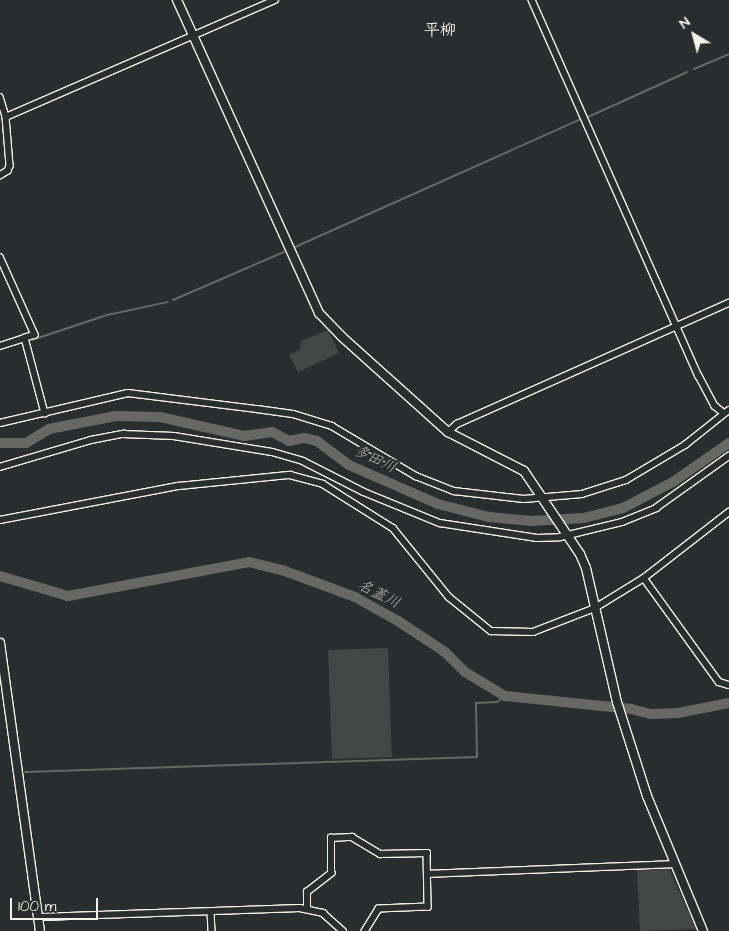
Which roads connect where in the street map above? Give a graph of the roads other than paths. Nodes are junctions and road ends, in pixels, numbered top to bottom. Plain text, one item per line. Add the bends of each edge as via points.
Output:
1 (177, 0) edge
2 (276, 0) edge
3 (532, 0) edge
4 (193, 37) junction
5 (0, 97) edge
6 (6, 118) junction
7 (0, 176) edge
8 (0, 257) edge
9 (729, 303) edge
10 (677, 326) junction
11 (25, 338) junction
12 (0, 346) edge
13 (726, 412) edge
14 (45, 413) junction
15 (0, 423) edge
16 (448, 432) junction
17 (729, 456) edge
18 (0, 467) edge
19 (544, 498) junction
20 (729, 512) edge
21 (0, 520) edge
22 (565, 533) junction
23 (644, 578) junction
24 (595, 608) junction
25 (0, 643) edge
26 (729, 685) edge
27 (674, 864) junction
28 (428, 874) junction
29 (307, 909) junction
30 (211, 912) junction
31 (40, 917) junction
32 (40, 931) edge
33 (212, 931) edge
34 (343, 931) edge
35 (365, 931) edge
36 (703, 931) edge

1 - 4 street
2 - 4 street
3 - 10 street
4 - 6 street
4 - 16 street via 319,313
5 - 6 street
6 - 7 street via 10,166
8 - 11 street via 35,335
9 - 10 street
10 - 13 street via 715,406
10 - 16 street via 457,424
11 - 12 street
11 - 14 street
13 - 19 street via 685,445 626,480 582,494
14 - 15 street
14 - 19 street via 128,393 292,414 332,426 416,476 454,491 524,499
16 - 19 street via 515,464 533,480
17 - 22 street via 656,508 622,522
18 - 22 street via 90,440 123,434 174,436 272,452 303,461 364,492 440,523 537,538
19 - 22 street
20 - 23 street
21 - 24 street via 180,486 290,476 323,484 393,528 449,597 491,631 540,632
22 - 24 street via 586,568
23 - 24 street
23 - 26 street via 720,682
24 - 27 street via 617,702 647,796
25 - 31 street
27 - 28 street
27 - 36 street
28 - 29 street via 425,852 380,854 352,837 331,838 331,873 307,892
28 - 35 street via 428,907 379,909
29 - 30 street
29 - 34 street via 323,913
30 - 31 street
30 - 33 street
31 - 32 street

